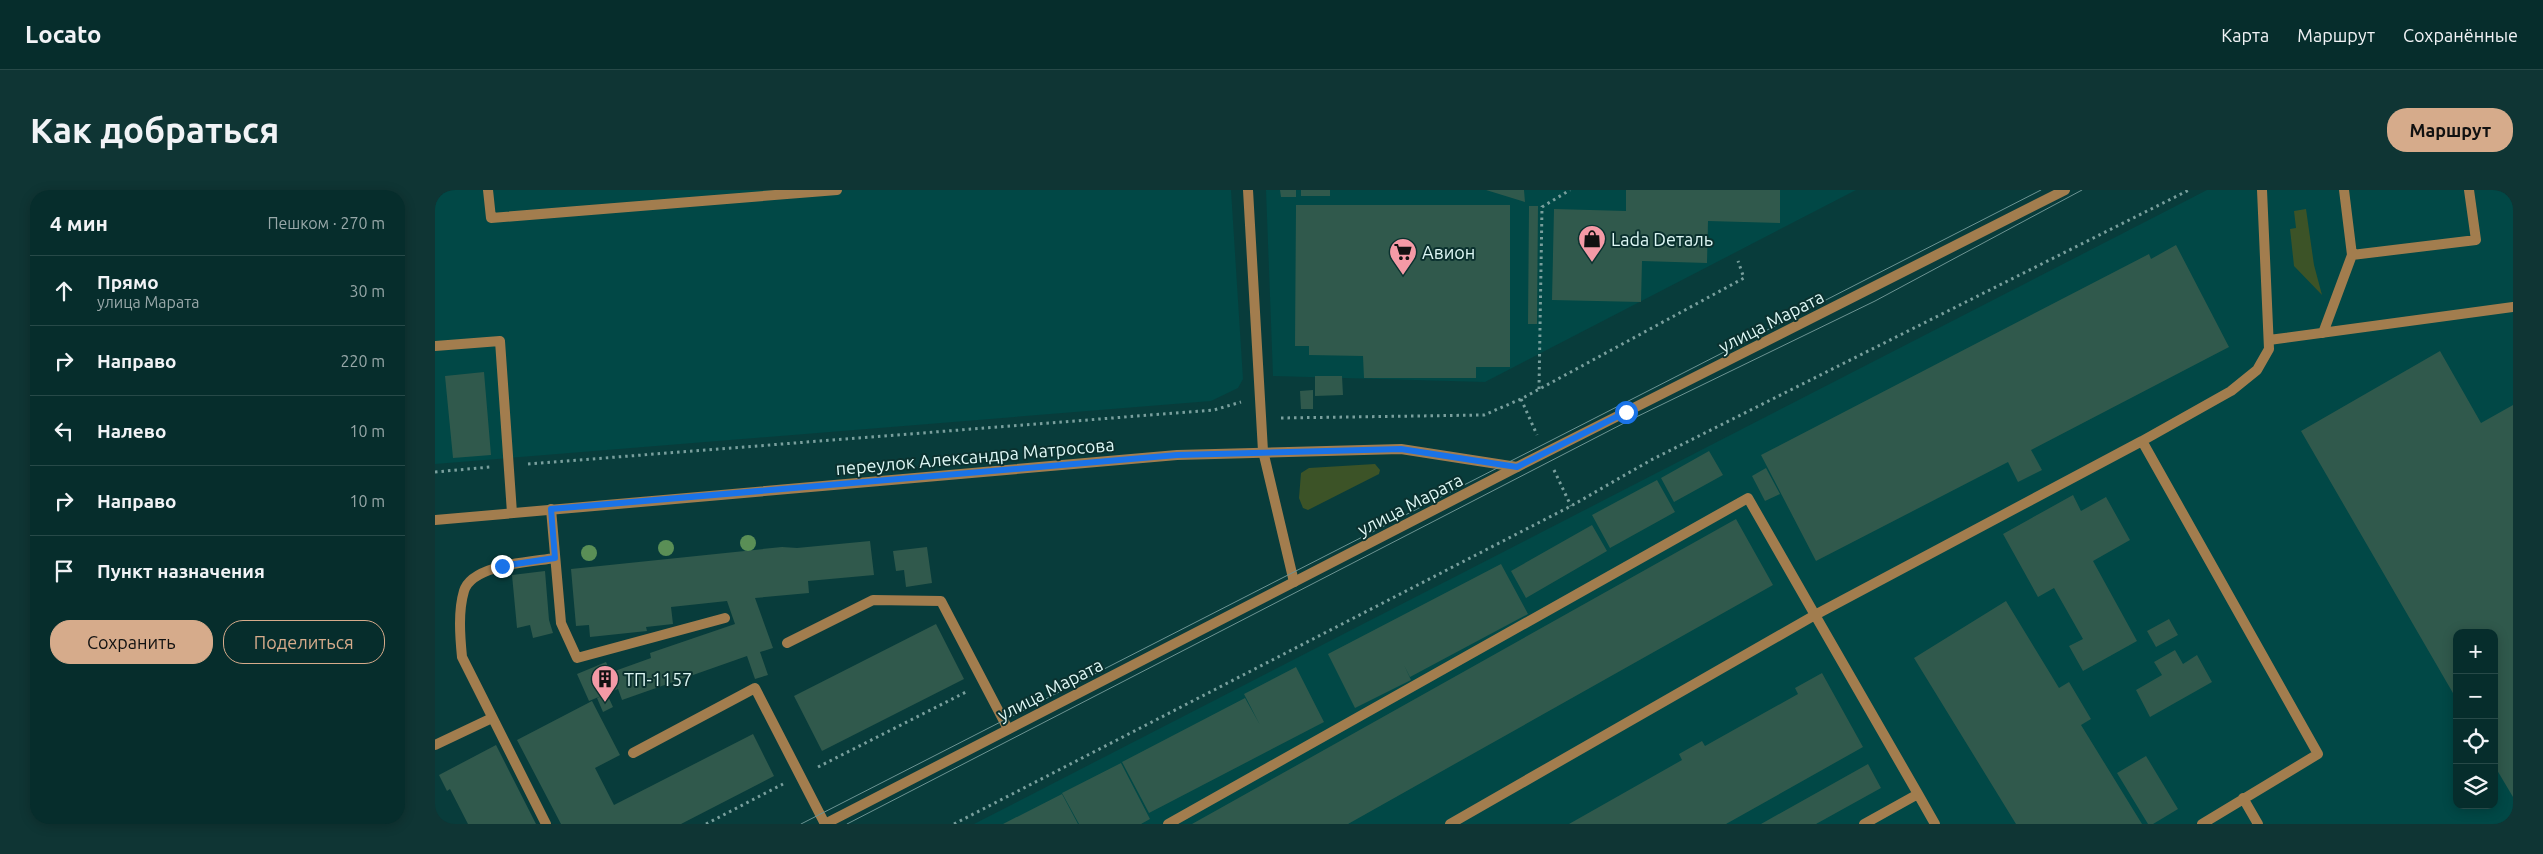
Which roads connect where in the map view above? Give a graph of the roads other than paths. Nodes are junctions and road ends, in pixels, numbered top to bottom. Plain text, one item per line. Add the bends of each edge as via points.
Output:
1 (488, 190) edge
2 (837, 190) edge
3 (1248, 190) edge
4 (2065, 190) edge
5 (2262, 190) edge
6 (2344, 190) edge
7 (2469, 190) edge
8 (2352, 255) junction
9 (2513, 307) edge
10 (2323, 333) junction
11 (2269, 340) junction
12 (435, 346) edge
13 (2142, 441) junction
14 (1263, 452) junction
15 (1517, 467) junction
16 (551, 509) junction
17 (512, 513) junction
18 (435, 520) edge
19 (555, 558) junction
20 (1294, 582) junction
21 (1815, 615) junction
22 (725, 618) dead end
23 (787, 643) dead end
24 (492, 718) junction
25 (1008, 729) junction
26 (435, 745) edge
27 (633, 753) dead end
28 (1917, 794) junction
29 (2243, 798) junction
30 (546, 824) edge
31 (825, 824) edge
32 (1168, 824) edge
33 (1450, 824) edge
34 (1864, 824) edge
35 (1935, 824) edge
36 (2202, 824) edge
37 (2258, 824) edge

1 - 2 street via 491,218
3 - 14 street
4 - 15 street, улица Марата
5 - 11 street
6 - 8 street
7 - 8 street via 2476,240
8 - 10 street
9 - 10 street
10 - 11 street
11 - 13 street via 2263,360 2245,381
12 - 17 street via 500,341
13 - 21 street
13 - 29 street via 2319,754
14 - 15 street, переулок Александра Матросова via 1401,449
14 - 16 street, переулок Александра Матросова via 1167,456
14 - 20 street
15 - 20 street, улица Марата
16 - 17 street, переулок Александра Матросова
16 - 19 street
17 - 18 street, переулок Александра Матросова
19 - 22 street via 561,624 577,658
19 - 24 street via 502,566 476,575 464,589 460,627 462,657
20 - 25 street, улица Марата
21 - 28 street
21 - 32 street via 1748,498
21 - 33 street
23 - 25 street via 873,600 941,601
24 - 26 street
24 - 30 street
25 - 31 street, улица Марата
27 - 31 street via 755,688
28 - 34 street
28 - 35 street
29 - 36 street
29 - 37 street

